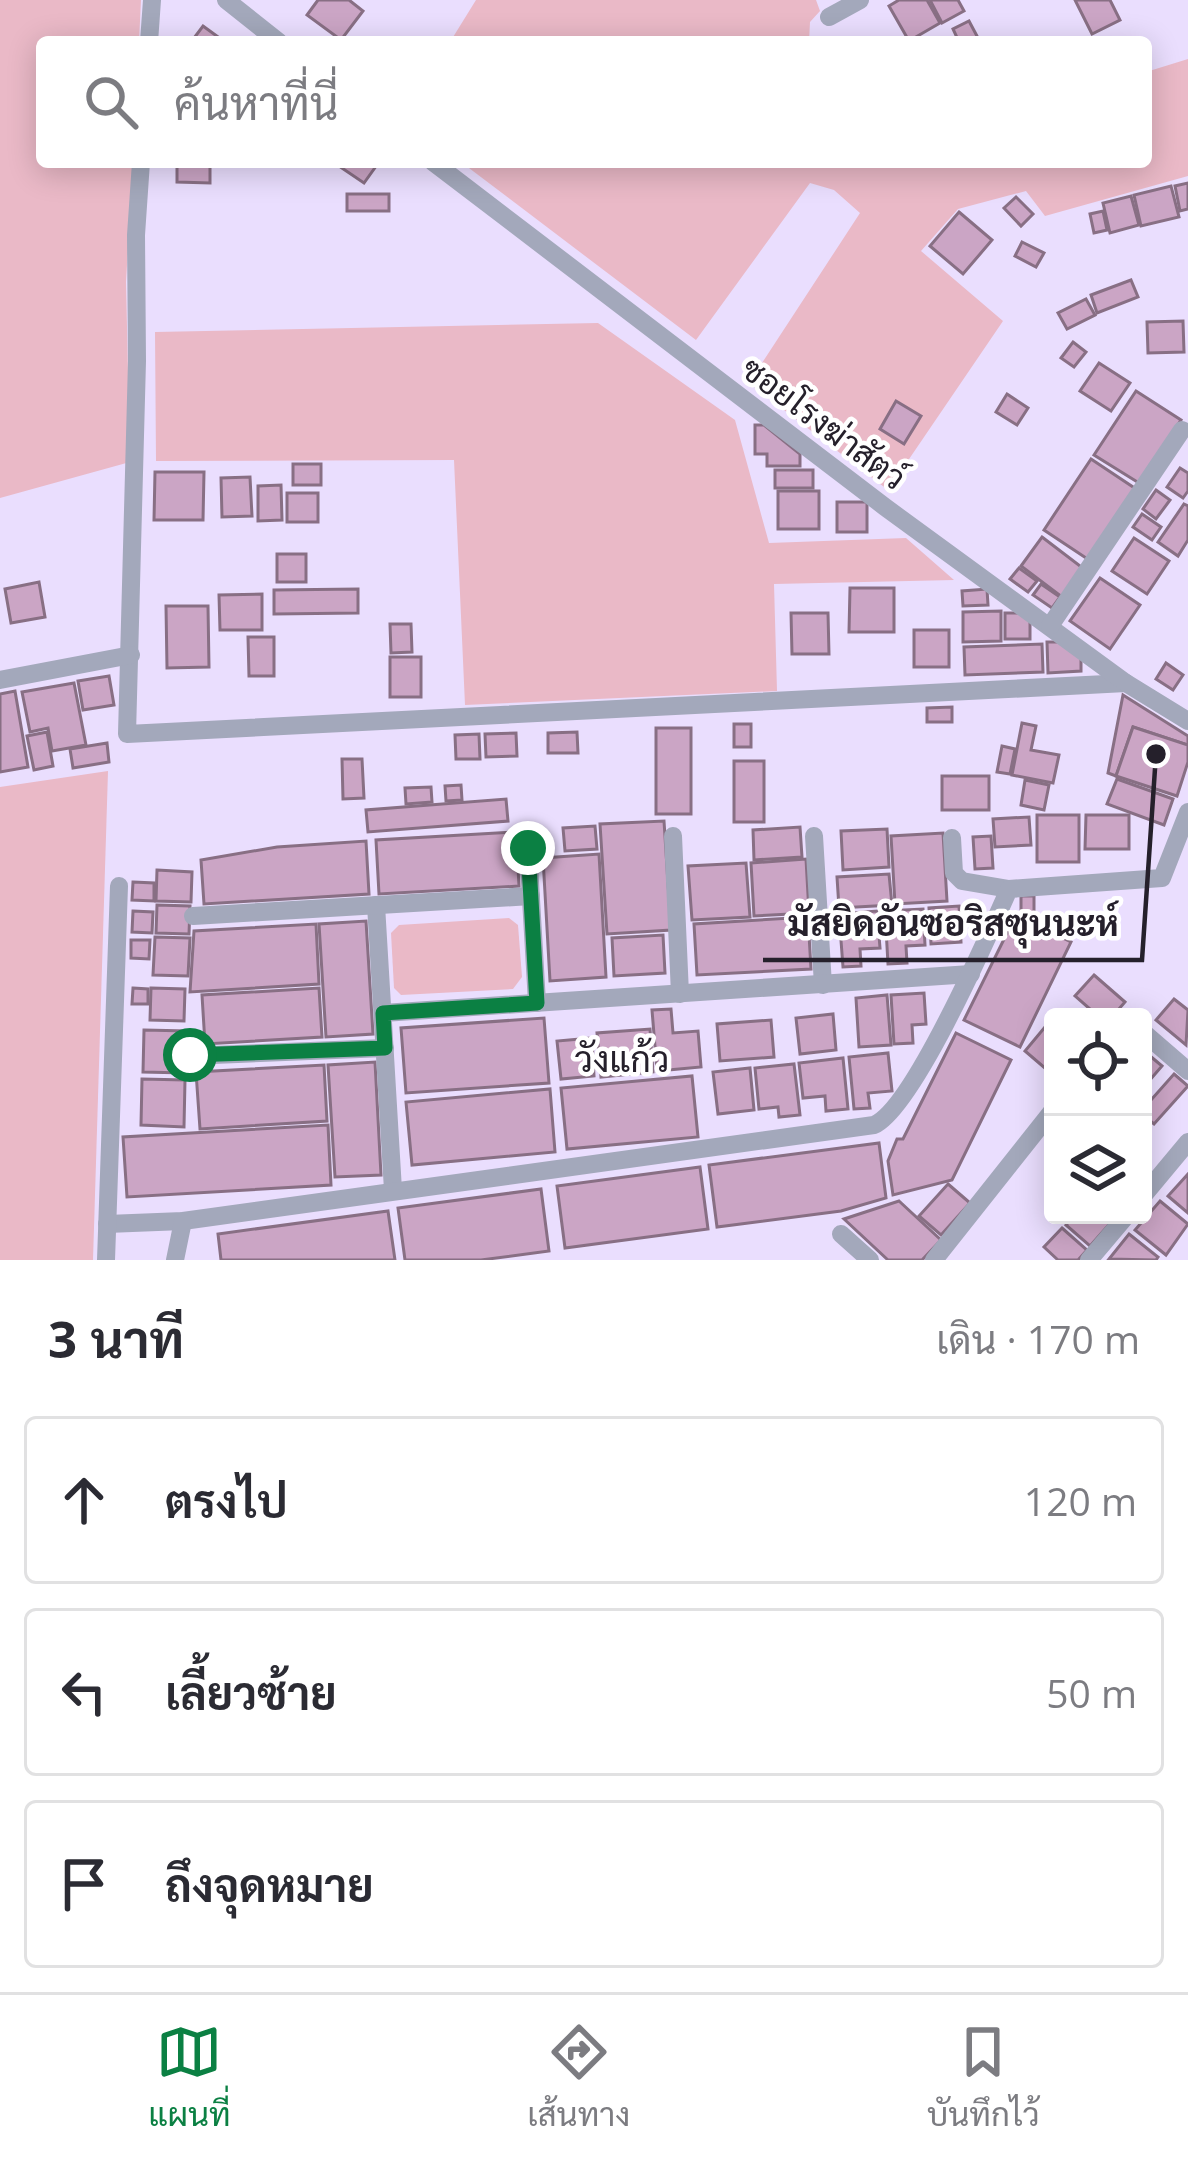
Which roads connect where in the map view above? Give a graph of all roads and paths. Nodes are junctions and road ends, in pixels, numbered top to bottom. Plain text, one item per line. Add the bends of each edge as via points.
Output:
1 (152, 0) edge
2 (226, 0) edge
3 (860, 0) edge
4 (829, 17) dead end
5 (149, 36) edge
6 (271, 36) edge
7 (141, 168) edge
8 (441, 168) edge
9 (1182, 430) dead end
10 (1050, 626) junction
11 (131, 655) junction
12 (0, 680) edge
13 (1126, 683) junction
14 (1188, 721) edge
15 (1188, 812) edge
16 (673, 836) dead end
17 (814, 836) dead end
18 (952, 838) dead end
19 (528, 848) dead end
20 (119, 886) dead end
21 (1010, 889) junction
22 (531, 896) junction
23 (376, 905) junction
24 (193, 916) dead end
25 (971, 974) junction
26 (823, 985) junction
27 (680, 994) junction
28 (537, 1003) junction
29 (383, 1013) junction
30 (1152, 1040) edge
31 (385, 1048) junction
32 (190, 1055) dead end
33 (1188, 1071) edge
34 (1048, 1116) edge
35 (1188, 1142) edge
36 (1152, 1185) edge
37 (393, 1190) junction
38 (183, 1221) junction
39 (107, 1223) junction
40 (1119, 1224) edge
41 (841, 1234) dead end
42 (106, 1260) edge
43 (175, 1260) edge
44 (870, 1260) edge
45 (934, 1260) edge
46 (1089, 1260) edge

1 - 5 street
2 - 6 street
3 - 4 street
7 - 11 street
8 - 10 street, ซอยโรงฆ่าสัตว์
9 - 10 street
10 - 13 street, ซอยโรงฆ่าสัตว์
11 - 12 street
11 - 13 street via 128,734
13 - 14 street, ซอยโรงฆ่าสัตว์
15 - 21 street via 1162,878
16 - 27 street
17 - 26 street
18 - 21 street via 962,881
19 - 22 street
20 - 39 street
21 - 25 street
22 - 23 street
22 - 28 street
23 - 24 street
23 - 29 street
25 - 26 street
25 - 37 street via 896,1110 874,1125
26 - 27 street
27 - 28 street
28 - 29 street
29 - 31 street
30 - 33 street
31 - 32 street
31 - 37 street
34 - 45 street
35 - 36 street
37 - 38 street
38 - 39 street
38 - 43 street
39 - 42 street
40 - 46 street
41 - 44 street

